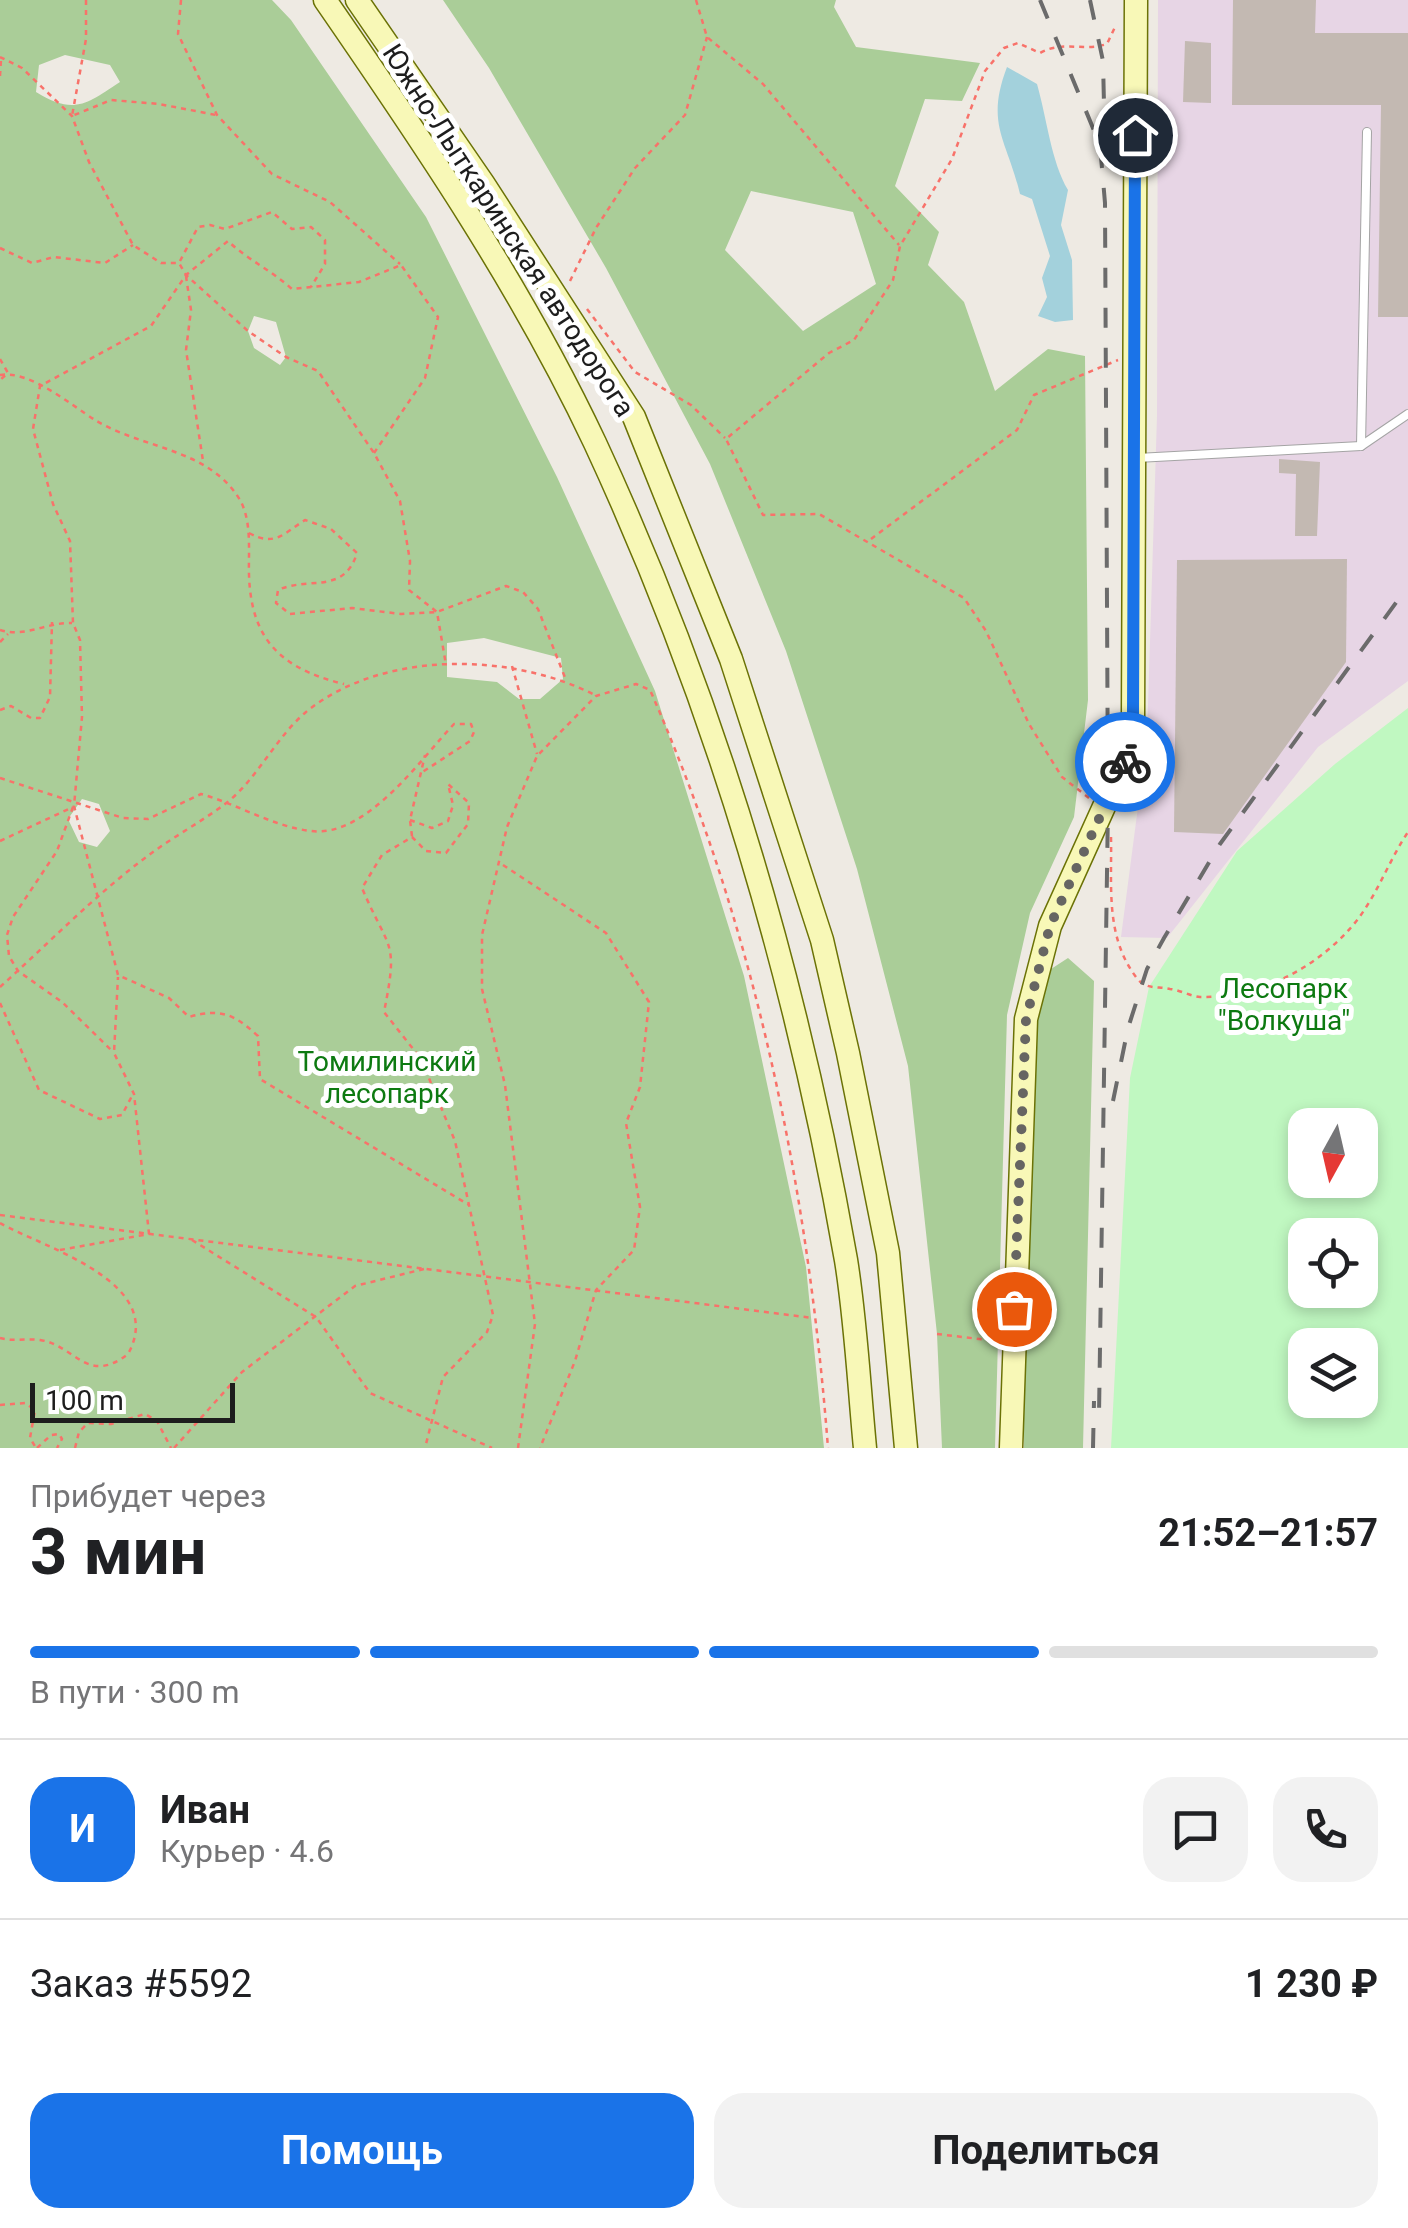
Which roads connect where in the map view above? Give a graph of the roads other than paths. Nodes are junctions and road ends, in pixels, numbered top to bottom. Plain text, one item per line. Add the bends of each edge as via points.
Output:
1 (325, 0) edge
2 (357, 0) edge
3 (1136, 10) edge
4 (1367, 132) dead end
5 (1408, 414) edge
6 (1361, 446) junction
7 (1132, 458) junction
8 (866, 1448) edge
9 (906, 1448) edge
10 (1011, 1448) edge

1 - 8 main road, Южно-Лыткаринская автодорога via 462,198 585,424 694,679 783,968 846,1262
2 - 9 main road, Южно-Лыткаринская автодорога via 634,417 731,660 822,940 848,1053 888,1253
3 - 7 main road
4 - 6 lane
5 - 6 lane
6 - 7 lane
7 - 10 main road via 1133,720 1126,758 1108,817 1050,926 1026,1019

